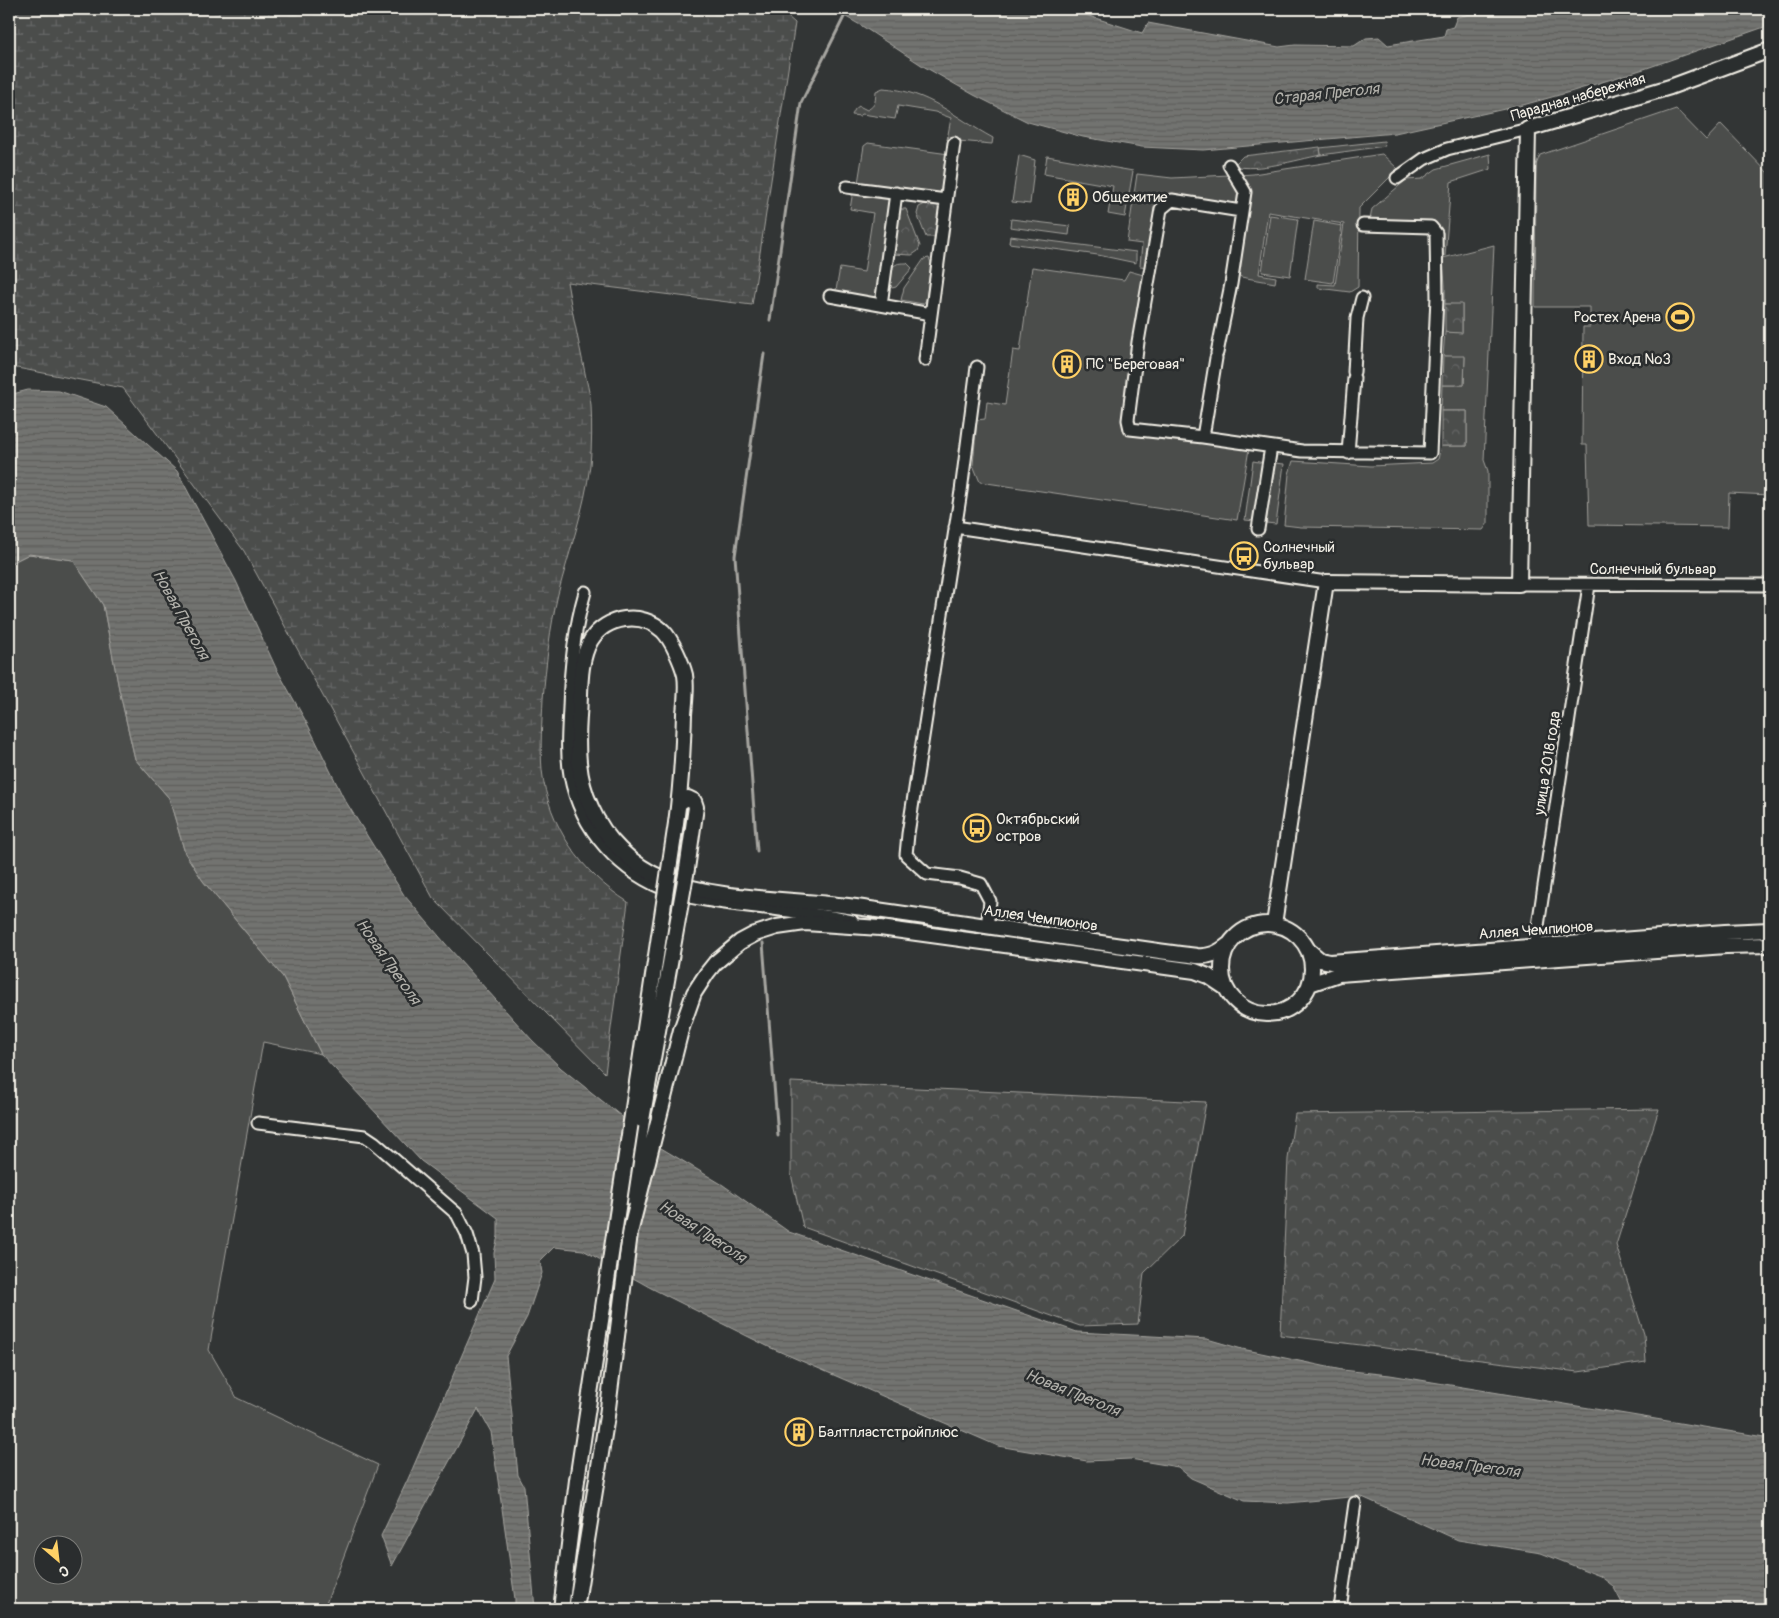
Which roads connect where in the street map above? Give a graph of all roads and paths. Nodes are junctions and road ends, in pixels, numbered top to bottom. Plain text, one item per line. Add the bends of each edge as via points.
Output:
1 (1770, 50) edge
2 (1528, 129) junction
3 (954, 143) dead end
4 (1228, 165) dead end
5 (1397, 178) dead end
6 (847, 187) dead end
7 (896, 194) junction
8 (946, 200) junction
9 (1241, 211) junction
10 (1363, 225) dead end
11 (830, 296) dead end
12 (1362, 298) dead end
13 (881, 305) junction
14 (931, 314) junction
15 (926, 360) dead end
16 (977, 367) dead end
17 (1202, 437) junction
18 (1271, 447) junction
19 (1348, 453) junction
20 (955, 527) junction
21 (1258, 530) dead end
22 (1326, 582) junction
23 (1519, 584) junction
24 (1589, 585) junction
25 (1770, 586) edge
26 (585, 592) dead end
27 (678, 807) junction
28 (1274, 924) junction
29 (987, 927) junction
30 (880, 928) junction
31 (1770, 930) edge
32 (1228, 945) junction
33 (1770, 945) edge
34 (1535, 946) junction
35 (1308, 950) junction
36 (1310, 984) junction
37 (1226, 988) junction
38 (258, 1123) dead end
39 (630, 1233) junction
40 (472, 1301) dead end
41 (1355, 1503) dead end
42 (561, 1609) edge
43 (576, 1609) edge
44 (1340, 1609) edge

1 - 2 main road, Парадная набережная via 1670,87
2 - 5 street, Парадная набережная via 1447,149 1424,159
2 - 23 main road
3 - 8 street
4 - 9 street via 1245,192
6 - 7 street
7 - 8 street
7 - 13 street
8 - 14 street
9 - 17 street via 1231,284
9 - 17 street via 1172,200 1161,209 1138,342 1128,420 1130,429
10 - 19 street via 1431,227 1436,233 1438,297 1430,453
11 - 13 street
12 - 19 street via 1356,318
13 - 14 street
14 - 15 street
16 - 20 street
17 - 18 street
18 - 19 street
18 - 21 street
20 - 22 street, Солнечный бульвар
20 - 29 street via 906,855 926,874 981,884 990,900
22 - 23 main road, Солнечный бульвар
22 - 28 main road
23 - 24 street, Солнечный бульвар
24 - 25 street, Солнечный бульвар
24 - 34 street, улица 2018 года
26 - 30 street via 572,659 568,754 570,776 580,808 606,850 642,879 679,894 832,917
27 - 29 main road, Аллея Чемпионов via 685,676 671,642 659,628 640,619 616,621 597,633 587,649 582,669 579,760 584,790 596,818 626,856 648,871 688,887
27 - 39 main road, bridge via 688,798 696,806 642,1120 630,1203
27 - 42 main road, Аллея Чемпионов, bridge via 576,1480
28 - 32 main road, Аллея Чемпионов via 1248,928
28 - 35 main road, Аллея Чемпионов via 1291,930
29 - 32 main road, Аллея Чемпионов via 1207,957
30 - 37 main road via 1195,972 1213,978
30 - 39 main road via 805,923 767,930 740,942 707,973 690,1003
31 - 34 main road, Аллея Чемпионов
32 - 37 main road via 1222,962
33 - 36 main road, Аллея Чемпионов via 1339,974
34 - 35 main road, Аллея Чемпионов via 1330,962 1320,960
35 - 36 main road via 1313,967
36 - 37 main road via 1294,1006 1269,1014 1244,1008
38 - 40 street via 365,1136 374,1142 457,1214 468,1234 473,1254 476,1278
39 - 43 main road
41 - 44 street

